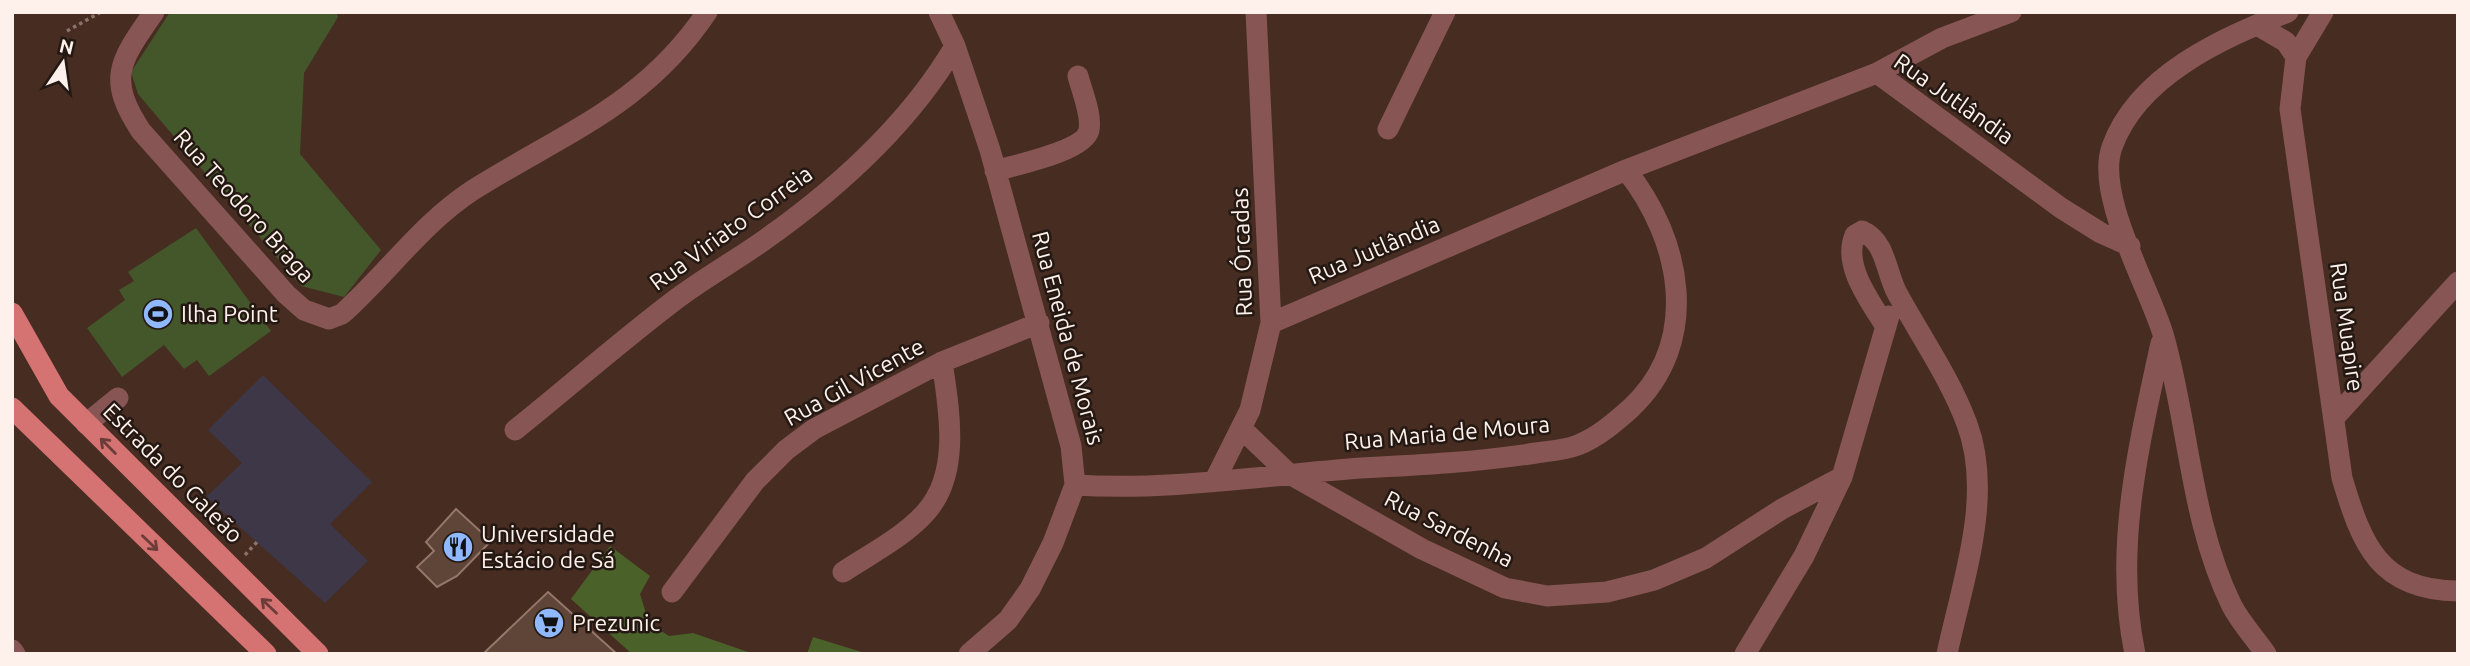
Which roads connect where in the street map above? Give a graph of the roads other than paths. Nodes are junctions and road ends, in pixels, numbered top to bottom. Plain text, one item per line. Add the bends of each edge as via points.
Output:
1 (154, 12) edge
2 (707, 12) edge
3 (939, 12) edge
4 (1256, 12) edge
5 (1445, 12) edge
6 (2011, 12) edge
7 (2288, 12) edge
8 (2323, 12) edge
9 (2257, 25) junction
10 (955, 46) junction
11 (2296, 57) junction
12 (1877, 73) junction
13 (1078, 76) dead end
14 (1388, 129) dead end
15 (995, 170) junction
16 (1626, 170) junction
17 (2130, 246) junction
18 (2458, 282) edge
19 (1896, 290) junction
20 (12, 313) edge
21 (1039, 323) junction
22 (1271, 323) junction
23 (1886, 327) junction
24 (12, 332) edge
25 (2163, 334) junction
26 (942, 362) junction
27 (45, 376) junction
28 (118, 398) dead end
29 (12, 408) edge
30 (2334, 418) junction
31 (86, 424) junction
32 (1241, 428) junction
33 (515, 430) dead end
34 (1288, 473) junction
35 (1842, 477) junction
36 (1215, 480) junction
37 (1075, 485) junction
38 (843, 572) dead end
39 (673, 592) dead end
40 (2458, 592) edge
41 (265, 654) edge
42 (318, 654) edge
43 (969, 654) edge
44 (1745, 654) edge
45 (1947, 654) edge
46 (2135, 654) edge
47 (2266, 654) edge

1 - 2 street, Rua Teodoro Braga via 121,68 124,106 286,294 303,310 329,319 342,314 415,236 472,191 564,139 634,91 666,65
3 - 10 street, Rua Eneida de Morais
4 - 22 street, Rua Órcadas
5 - 14 street
6 - 12 street via 1942,38
7 - 9 street
8 - 11 street, Rua Muapire
9 - 11 street via 2286,42
9 - 17 street via 2171,74 2138,100 2123,120 2110,151 2110,188
10 - 15 street, Rua Eneida de Morais
10 - 33 street, Rua Viriato Correia via 938,75 887,135 827,190 680,296
11 - 30 street, Rua Muapire via 2290,109
12 - 16 street, Rua Jutlândia
12 - 17 street, Rua Jutlândia via 2062,208
13 - 15 street via 1089,116 1084,140 1064,151
15 - 21 street, Rua Eneida de Morais
16 - 22 street, Rua Jutlândia
16 - 34 street, Rua Maria de Moura via 1647,196 1661,225 1678,301 1664,366 1610,428 1576,446 1495,460
17 - 25 street
18 - 30 street
19 - 23 street
19 - 23 street via 1872,235 1862,231 1855,235 1852,254 1859,281
19 - 45 street via 1942,369 1968,426 1978,468 1970,546
20 - 27 main road, Estrada do Galeão
21 - 26 street, Rua Gil Vicente
21 - 37 street, Rua Eneida de Morais via 1071,446
22 - 32 street, Rua Órcadas via 1250,410
23 - 35 street
24 - 27 main road
25 - 46 street via 2139,433 2129,531 2127,590
25 - 47 street via 2203,526 2232,607
26 - 38 street via 950,435 938,496 907,528
26 - 39 street, Rua Gil Vicente via 814,429 786,450 755,481
27 - 31 main road, Estrada do Galeão
28 - 31 street
29 -> 41 main road
30 - 40 street, Rua Muapire via 2342,478 2356,523 2374,555 2400,580 2428,591
42 -> 31 main road, Estrada do Galeão
32 - 34 street, Rua Sardenha
32 - 36 street, Rua Órcadas
34 - 35 street, Rua Sardenha via 1465,570 1505,588 1547,596 1607,592 1654,580 1706,558
34 - 36 street, Rua Maria de Moura
35 - 44 street via 1804,556
36 - 37 street, Rua Maria de Moura
37 - 43 street, Rua Eneida de Morais via 1030,589 1008,620

